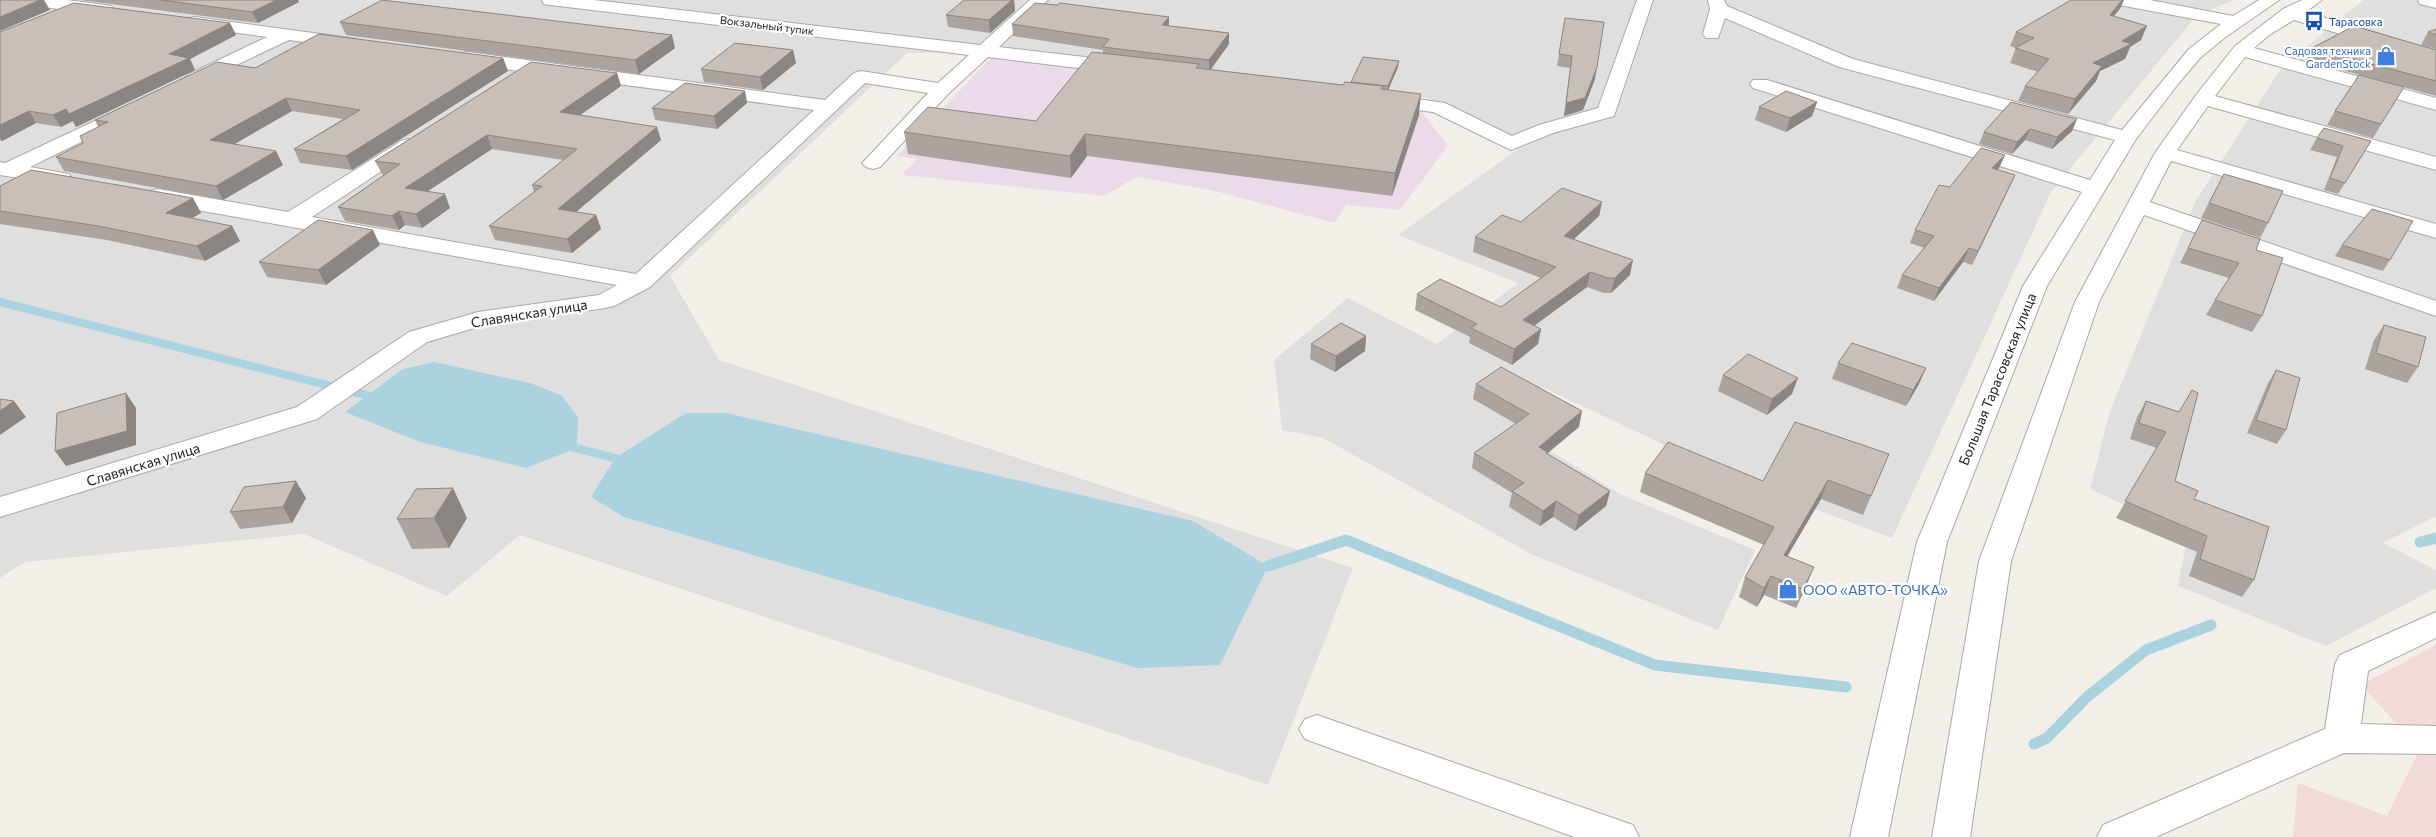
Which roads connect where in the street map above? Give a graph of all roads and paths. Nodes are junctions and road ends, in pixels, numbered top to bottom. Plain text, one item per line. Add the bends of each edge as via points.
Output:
1 (27, 0) edge
2 (550, 0) edge
3 (1040, 0) edge
4 (1645, 0) edge
5 (2119, 0) edge
6 (2314, 0) edge
7 (2426, 0) edge
8 (2436, 3) edge
9 (1717, 5) edge
10 (78, 7) junction
11 (2280, 7) edge
12 (126, 13) edge
13 (173, 19) edge
14 (44, 21) edge
15 (2235, 22) junction
16 (287, 34) junction
17 (1712, 34) dead end
18 (366, 45) edge
19 (2241, 50) junction
20 (984, 51) junction
21 (454, 56) edge
22 (2436, 57) edge
23 (532, 66) junction
24 (1133, 69) edge
25 (507, 82) edge
26 (1760, 84) dead end
27 (173, 89) edge
28 (942, 89) junction
29 (1360, 97) edge
30 (2203, 99) junction
31 (147, 102) edge
32 (2436, 104) edge
33 (830, 106) junction
34 (424, 135) edge
35 (2127, 137) junction
36 (2165, 153) junction
37 (873, 162) dead end
38 (2436, 164) edge
39 (3, 169) edge
40 (85, 183) edge
41 (2094, 188) junction
42 (134, 192) edge
43 (2138, 205) junction
44 (292, 220) junction
45 (2436, 231) edge
46 (641, 282) junction
47 (2436, 309) edge
48 (0, 507) edge
49 (2436, 624) edge
50 (1317, 729) dead end
51 (2341, 738) junction
52 (2436, 740) edge
53 (1620, 837) edge
54 (1869, 837) edge
55 (1951, 837) edge
56 (2116, 837) edge

1 - 10 street
2 - 20 street, Вокзальный тупик
3 - 20 street
4 - 29 street via 1607,112 1546,129 1511,144 1438,107
5 - 15 street
6 - 11 street, Большая Тарасовская улица
7 - 8 street
9 - 17 street
9 - 35 street via 1846,63
10 - 12 street
10 - 14 street
11 - 15 street, Большая Тарасовская улица
11 - 19 street, Большая Тарасовская улица via 2263,31
11 - 22 street
13 - 16 street
15 - 35 street, Большая Тарасовская улица via 2195,53
16 - 18 street
16 - 27 street
19 - 30 street, Большая Тарасовская улица
19 - 32 street
20 - 24 street, Вокзальный тупик
20 - 28 street
21 - 23 street
23 - 25 street
23 - 33 street
26 - 41 street
28 - 33 street, Славянская улица via 861,76
28 - 37 street
30 - 36 street, Большая Тарасовская улица
30 - 38 street
31 - 39 street
33 - 46 street, Славянская улица
34 - 44 street
35 - 41 street, Большая Тарасовская улица
36 - 43 street, Большая Тарасовская улица
36 - 45 street
39 - 40 street
41 - 54 street, Большая Тарасовская улица via 2035,286 1932,542
42 - 44 street
43 - 47 street
43 - 55 street, Большая Тарасовская улица via 2088,302 1995,561
44 - 46 street
46 - 48 street, Славянская улица via 605,301 478,319 418,337 307,414
49 - 51 street via 2352,664
50 - 53 street
51 - 52 street
51 - 56 street

